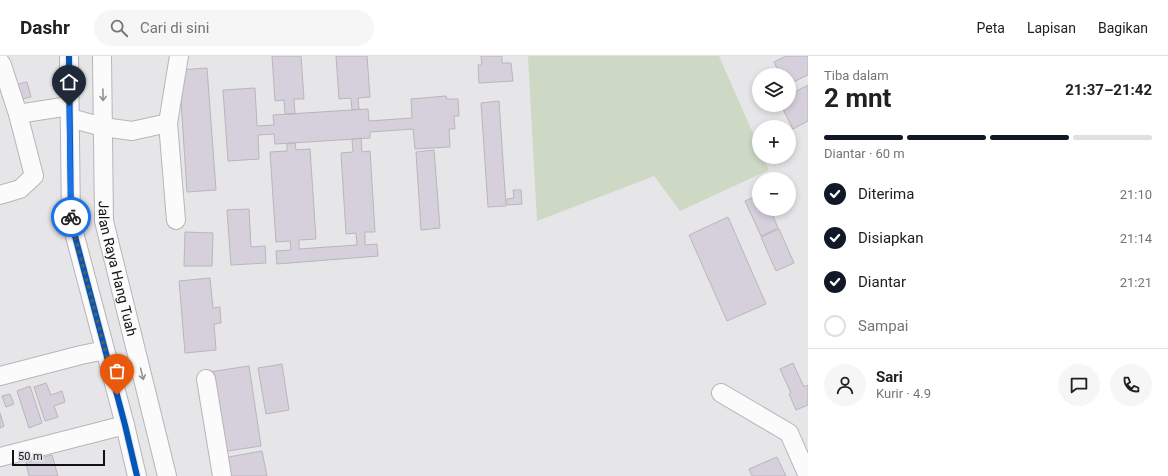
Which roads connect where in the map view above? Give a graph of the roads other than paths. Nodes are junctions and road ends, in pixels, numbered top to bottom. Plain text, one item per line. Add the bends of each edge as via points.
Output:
1 (69, 56) edge
2 (102, 56) edge
3 (179, 56) edge
4 (0, 62) edge
5 (69, 112) junction
6 (18, 114) junction
7 (168, 123) junction
8 (103, 127) junction
9 (0, 195) edge
10 (176, 220) dead end
11 (105, 350) junction
12 (0, 376) edge
13 (206, 379) dead end
14 (721, 393) dead end
15 (125, 425) junction
16 (0, 457) edge
17 (137, 476) edge
18 (167, 476) edge
19 (222, 476) edge
20 (808, 476) edge

1 - 5 street
2 -> 8 street, Jalan Raya Hang Tuah
3 - 7 street
4 - 6 street
5 - 6 street
5 - 8 street
5 - 11 street via 71,221
6 - 9 street via 34,176 20,189
7 - 8 street via 132,131
7 - 10 street
8 -> 18 street, Jalan Raya Hang Tuah via 104,221
11 - 12 street
11 - 15 street
13 - 19 street
14 - 20 street via 789,433
15 - 16 street
15 - 17 street

